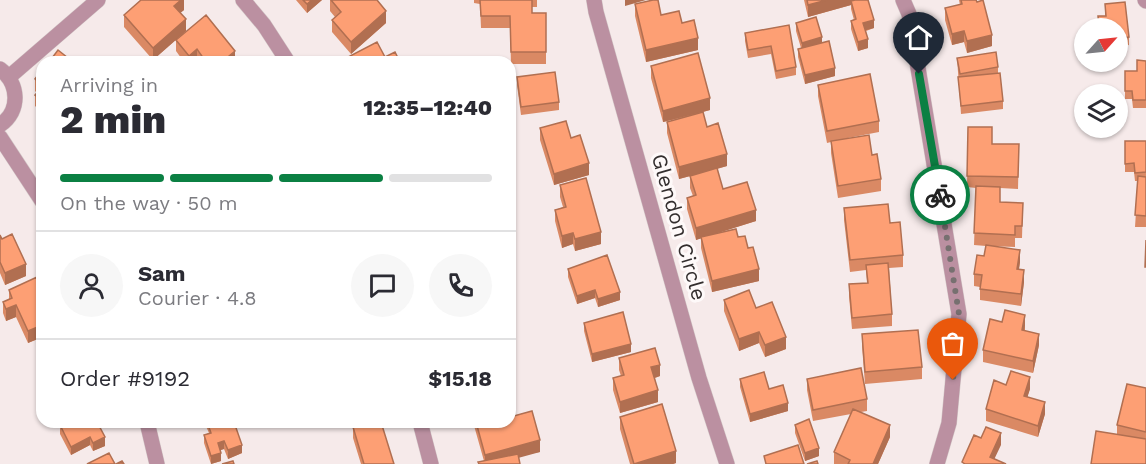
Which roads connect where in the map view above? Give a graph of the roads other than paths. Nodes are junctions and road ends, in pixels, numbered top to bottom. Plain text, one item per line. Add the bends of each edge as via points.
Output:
1 (98, 0) edge
2 (243, 0) edge
3 (594, 0) edge
4 (903, 0) edge
5 (284, 56) edge
6 (5, 73) edge
7 (0, 125) edge
8 (0, 137) edge
9 (36, 192) edge
10 (148, 428) edge
11 (422, 428) edge
12 (157, 464) edge
13 (431, 464) edge
14 (727, 464) edge
15 (937, 464) edge

1 - 6 street
2 - 5 street
3 - 14 street, Glendon Circle
4 - 15 street via 909,14 959,314 949,423
6 - 7 street via 16,96 10,116
8 - 9 street
10 - 12 street
11 - 13 street

